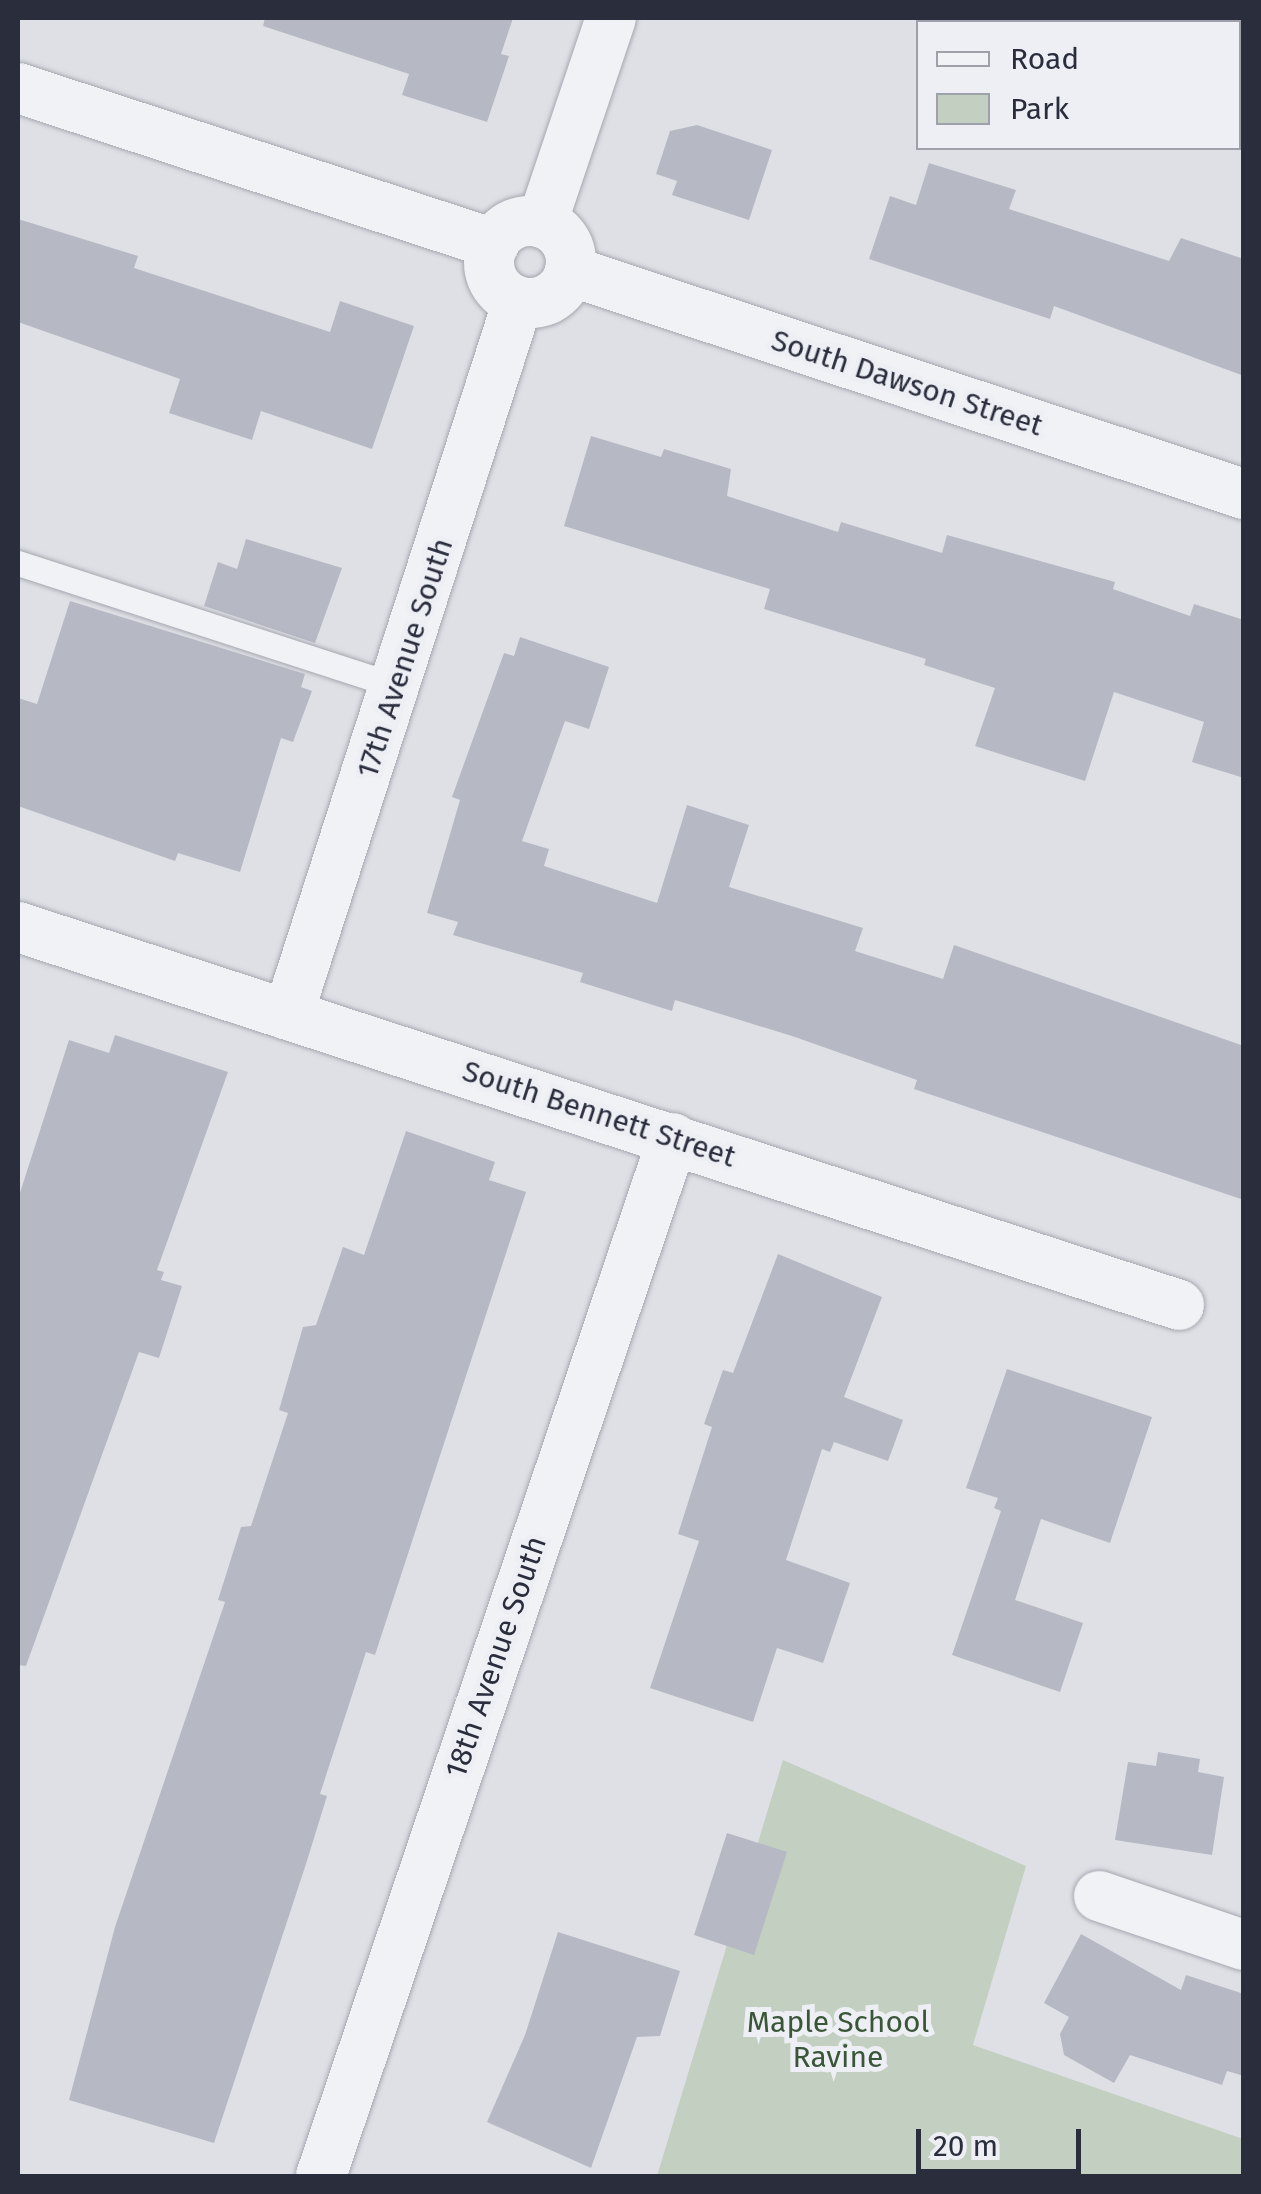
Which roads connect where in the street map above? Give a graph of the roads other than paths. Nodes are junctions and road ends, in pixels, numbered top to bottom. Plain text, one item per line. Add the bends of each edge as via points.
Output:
1 (611, 18) edge
2 (18, 88) edge
3 (542, 223) junction
4 (494, 244) junction
5 (570, 271) junction
6 (518, 300) junction
7 (1244, 494) edge
8 (18, 564) edge
9 (396, 686) junction
10 (18, 926) edge
11 (288, 1014) junction
12 (673, 1138) junction
13 (1179, 1305) dead end
14 (1098, 1896) dead end
15 (1244, 1945) edge
16 (321, 2176) edge

1 - 3 street
2 - 4 street
3 - 4 street via 515,224
3 - 5 street via 565,239
4 - 6 street via 493,279
5 - 6 street via 548,299
5 - 7 street, South Dawson Street
6 - 9 street, 17th Avenue South
8 - 9 lane
9 - 11 street, 17th Avenue South
10 - 11 street, South Bennett Street
11 - 12 street, South Bennett Street
12 - 13 street, South Bennett Street
12 - 16 street, 18th Avenue South
14 - 15 street

